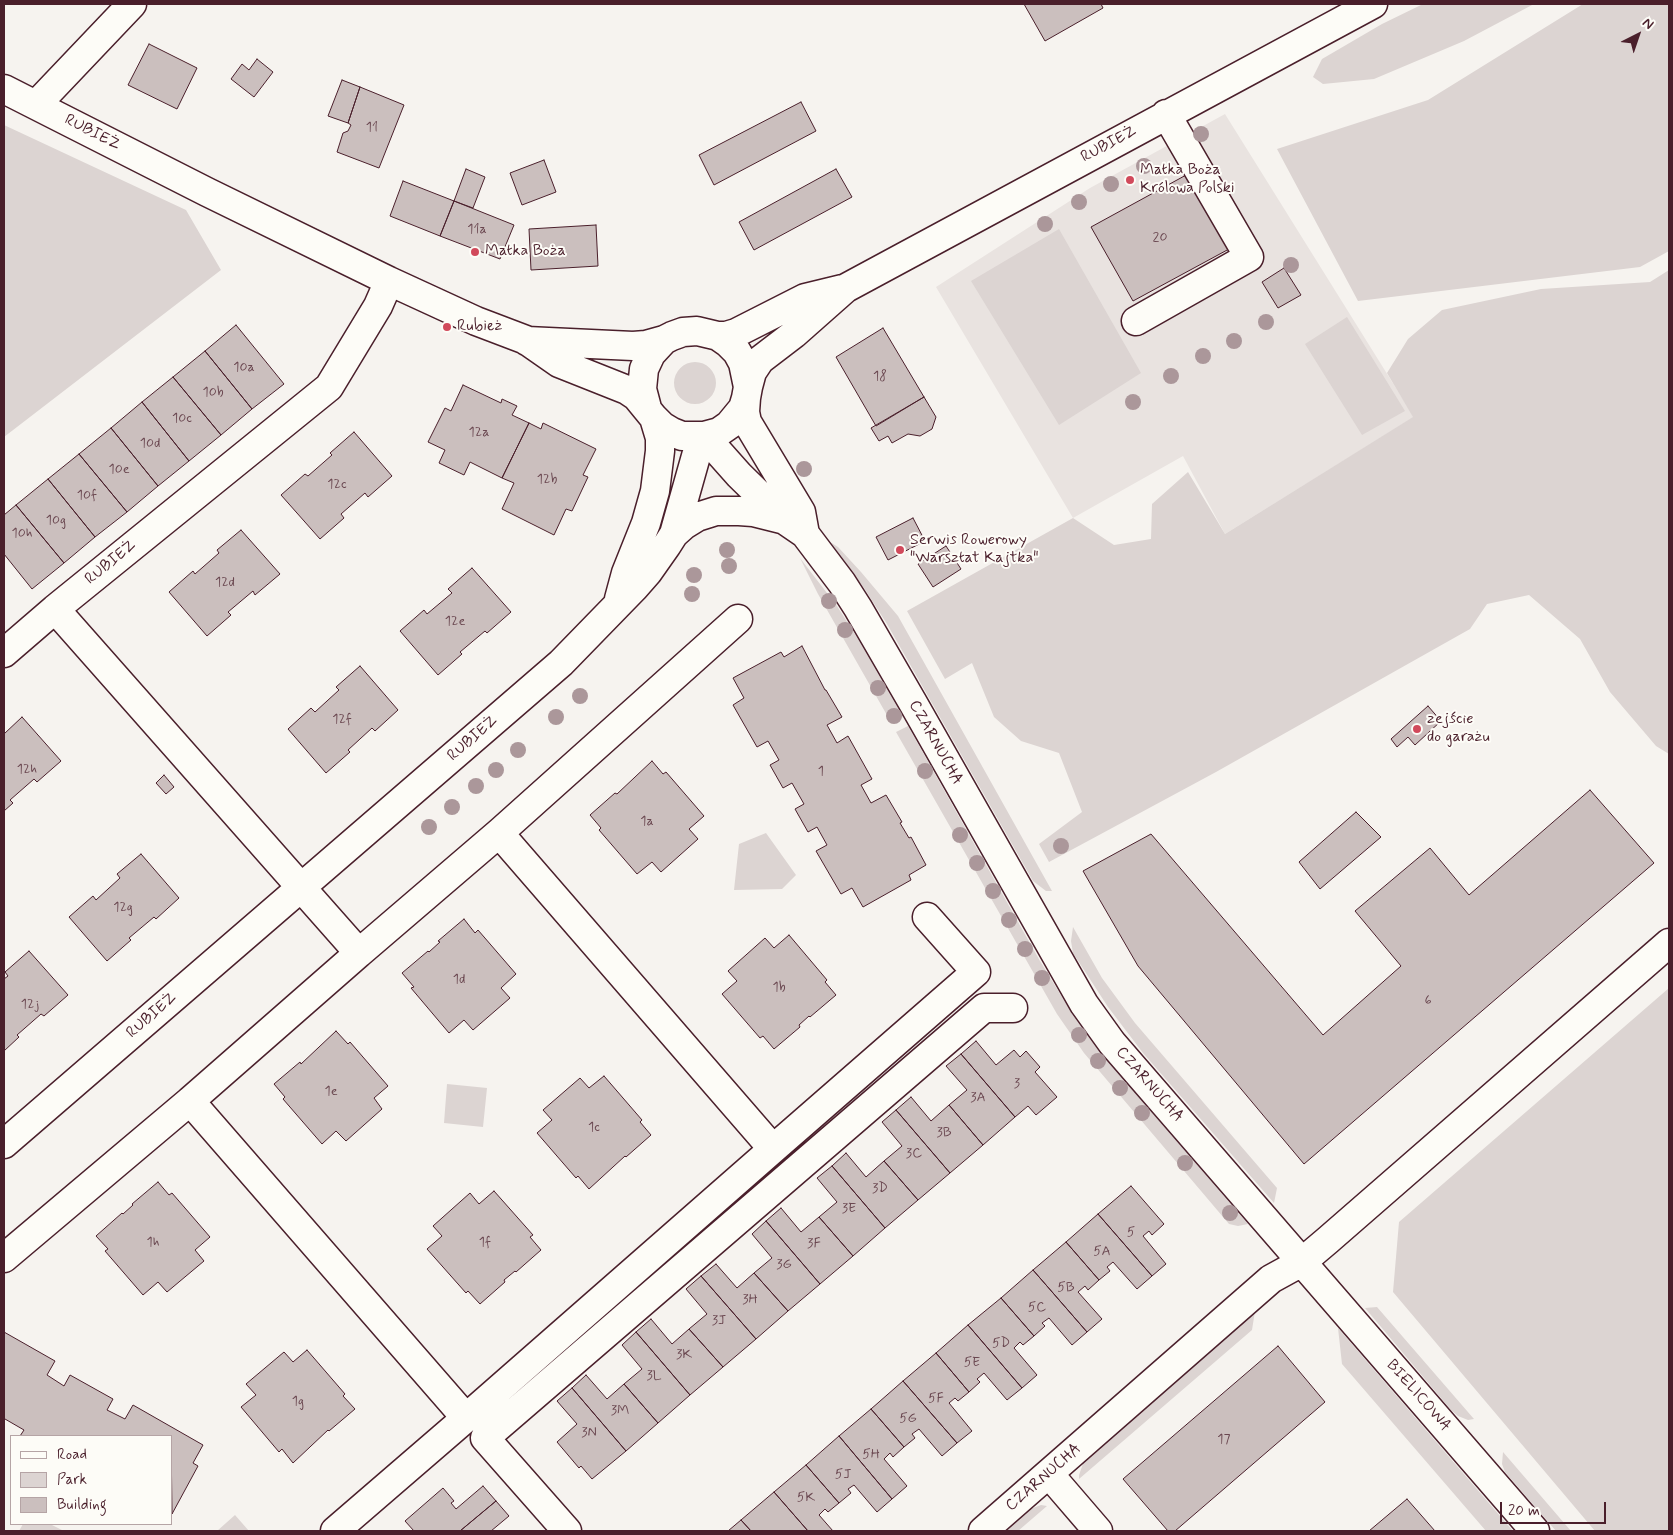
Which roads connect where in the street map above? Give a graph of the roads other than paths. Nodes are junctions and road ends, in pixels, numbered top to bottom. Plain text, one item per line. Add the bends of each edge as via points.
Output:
1 (132, 4) edge
2 (1373, 4) edge
3 (4, 89) edge
4 (36, 105) junction
5 (1166, 114) junction
6 (389, 281) junction
7 (846, 288) junction
8 (1136, 322) dead end
9 (718, 336) junction
10 (526, 340) junction
11 (664, 340) junction
12 (747, 392) junction
13 (651, 413) junction
14 (707, 436) junction
15 (796, 527) junction
16 (674, 534) junction
17 (617, 605) junction
18 (55, 608) junction
19 (738, 619) dead end
20 (4, 653) edge
21 (499, 833) junction
22 (301, 888) junction
23 (928, 917) dead end
24 (1669, 943) edge
25 (359, 953) junction
26 (1013, 1008) dead end
27 (190, 1101) junction
28 (4, 1144) edge
29 (773, 1149) junction
30 (4, 1258) edge
31 (1302, 1262) junction
32 (466, 1418) junction
33 (1049, 1474) junction
34 (335, 1531) edge
35 (567, 1531) edge
36 (983, 1531) edge
37 (1098, 1531) edge
38 (1535, 1531) edge

1 - 4 street
2 - 5 street, RUBIEŻ
3 - 4 street, RUBIEŻ
4 - 6 street, RUBIEŻ
5 - 7 street, RUBIEŻ
5 - 8 street via 1249,257
6 - 10 street, RUBIEŻ
6 - 18 street, RUBIEŻ via 378,306 329,387
7 - 9 street, RUBIEŻ via 805,298 736,333
7 - 12 street, RUBIEŻ via 760,360 752,372
9 - 11 street via 690,331
9 - 12 street via 728,342 740,357 747,374
10 - 11 street, RUBIEŻ via 633,346
10 - 13 street, RUBIEŻ via 559,363 631,393
11 - 13 street via 651,354 644,369 642,389
12 - 14 street via 743,408 736,417 719,432
12 - 15 street, CZARNUCHA via 747,422 801,512
13 - 14 street via 672,432 682,436
13 - 17 street, RUBIEŻ via 659,431 660,445 655,491
14 - 15 street, CZARNUCHA via 739,475
14 - 16 street, RUBIEŻ via 696,456
15 - 16 street via 752,512 716,511 697,517
15 - 31 street, CZARNUCHA via 858,608 1084,1004 1112,1043
16 - 17 street, RUBIEŻ via 648,572
17 - 22 street, RUBIEŻ via 562,663
18 - 20 street, RUBIEŻ
18 - 22 street
19 - 21 street
21 - 25 street
21 - 29 street
22 - 25 street
22 - 28 street, RUBIEŻ
23 - 29 street via 976,972
24 - 31 street
25 - 27 street
26 - 35 street via 984,1008 485,1438
27 - 30 street
27 - 32 street
29 - 32 street
31 - 33 street, CZARNUCHA via 1271,1280
31 - 38 street, BIELICOWA
32 - 34 street
33 - 36 street, CZARNUCHA
33 - 37 street

